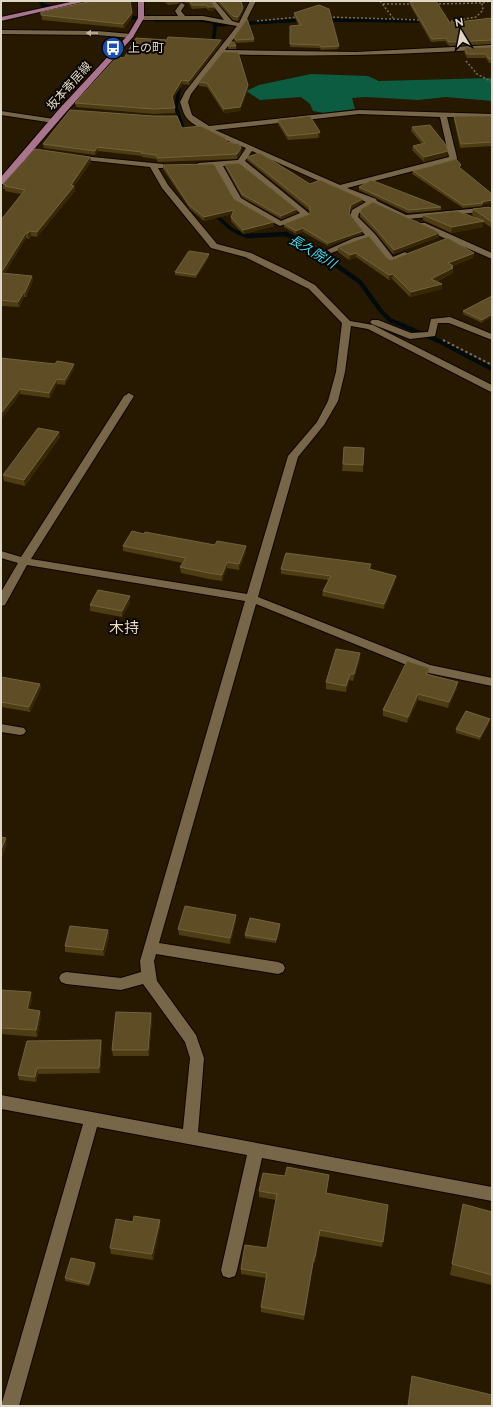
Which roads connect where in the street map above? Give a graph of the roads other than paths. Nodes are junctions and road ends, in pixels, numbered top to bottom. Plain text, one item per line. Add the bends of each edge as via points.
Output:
1 (84, 1) edge
2 (141, 1) edge
3 (254, 1) edge
4 (214, 3) edge
5 (182, 5) dead end
6 (141, 18) junction
7 (1, 19) edge
8 (184, 19) junction
9 (230, 23) junction
10 (242, 24) junction
11 (1, 32) edge
12 (131, 36) junction
13 (492, 47) edge
14 (221, 52) junction
15 (1, 113) edge
16 (443, 115) junction
17 (492, 116) edge
18 (54, 121) junction
19 (209, 128) junction
20 (250, 147) junction
21 (66, 156) edge
22 (241, 162) junction
23 (218, 164) junction
24 (195, 165) edge
25 (153, 166) junction
26 (166, 166) edge
27 (1, 182) edge
28 (341, 187) junction
29 (373, 201) junction
30 (492, 209) edge
31 (407, 218) junction
32 (372, 236) junction
33 (450, 238) junction
34 (439, 242) edge
35 (331, 250) dead end
36 (413, 252) edge
37 (492, 256) edge
38 (347, 323) junction
39 (358, 324) junction
40 (492, 337) edge
41 (492, 389) edge
42 (129, 396) dead end
43 (1, 554) edge
44 (24, 561) junction
45 (253, 599) junction
46 (1, 602) edge
47 (492, 682) edge
48 (1, 728) edge
49 (20, 731) dead end
50 (151, 948) junction
51 (278, 968) dead end
52 (149, 976) junction
53 (66, 978) dead end
54 (1, 1102) edge
55 (92, 1119) junction
56 (190, 1137) junction
57 (256, 1150) junction
58 (492, 1194) edge
59 (229, 1270) dead end
60 (10, 1406) edge

1 - 7 main road
2 - 6 main road, 坂本寄居線
3 - 10 street
4 - 9 street
5 - 8 street via 178,11
6 - 8 street
6 - 12 main road, 坂本寄居線
8 - 9 street via 203,18
9 - 10 street
10 - 14 street
12 -> 11 street
12 - 18 main road, 坂本寄居線 via 66,111
13 - 14 street via 325,53
14 - 19 street via 184,102 185,116
15 - 18 street
16 - 17 street
16 - 19 street via 358,112
16 - 28 street via 453,158
18 - 27 main road, 坂本寄居線 via 32,151
19 - 20 street
20 - 22 street
20 - 28 street
21 - 25 street
22 - 23 street
22 - 23 street via 306,214 280,224 238,200
23 - 24 street
25 - 26 street
25 - 38 street via 165,186 214,246 248,255 312,287
28 - 29 street
29 - 31 street
29 - 32 street via 355,212 354,217
30 - 31 street
31 - 33 street
32 - 35 street
32 - 36 street via 391,260
33 - 34 street
33 - 37 street
38 - 39 street
38 - 45 street via 340,376 332,403 318,427 293,456
39 - 40 street via 378,322 410,336 432,334 434,321 450,320
39 - 41 street via 401,342
42 - 44 street
43 - 44 street
44 - 45 street
44 - 46 street
45 - 47 street via 428,669
45 - 50 street
48 - 49 street
50 - 51 street
50 - 52 street via 147,961
52 - 53 street via 121,984
52 - 56 street via 150,983 191,1039 197,1058
54 - 55 street
55 - 56 street
55 - 60 street
56 - 57 street
57 - 58 street
57 - 59 street

